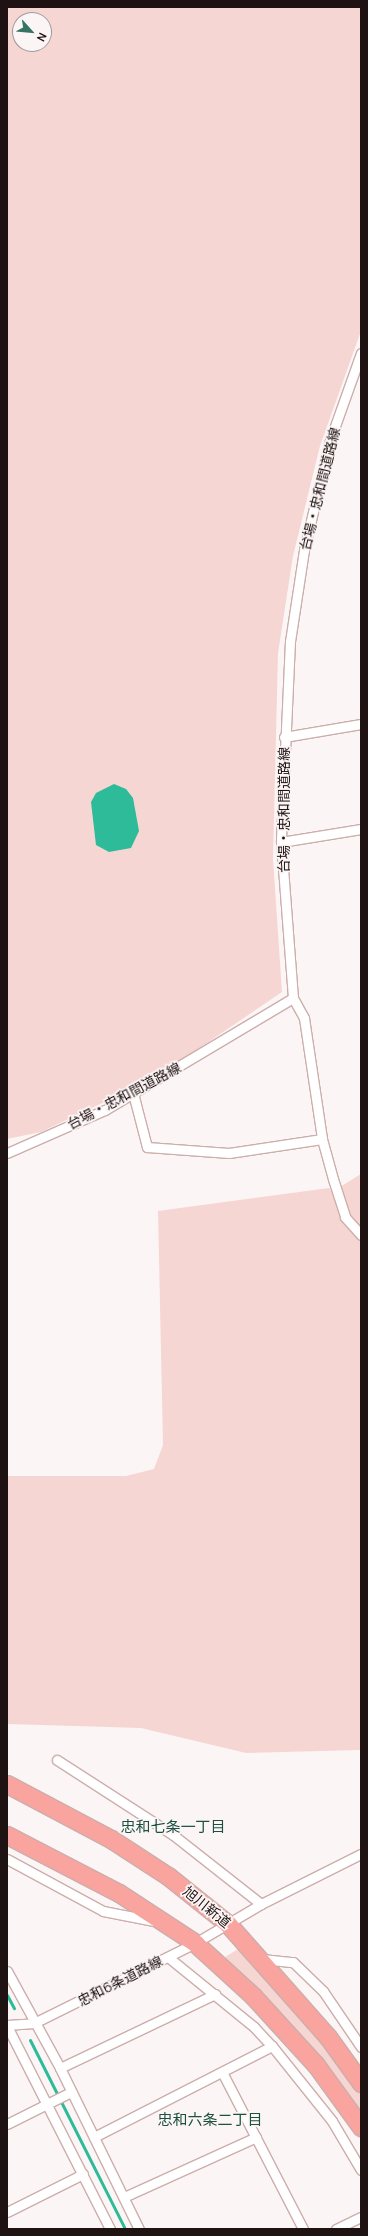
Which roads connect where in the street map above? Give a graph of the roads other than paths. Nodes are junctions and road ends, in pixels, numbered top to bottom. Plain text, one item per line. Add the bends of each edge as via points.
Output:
1 (361, 353) edge
2 (361, 724) edge
3 (284, 737) junction
4 (361, 829) edge
5 (281, 842) junction
6 (293, 998) junction
7 (134, 1093) junction
8 (322, 1139) junction
9 (7, 1153) edge
10 (361, 1235) edge
11 (57, 1760) dead end
12 (7, 1784) edge
13 (7, 1835) edge
14 (361, 1854) edge
15 (7, 1859) edge
16 (261, 1904) junction
17 (165, 1923) junction
18 (228, 1924) junction
19 (195, 1943) junction
20 (168, 1957) junction
21 (262, 1959) junction
22 (7, 1972) edge
23 (215, 1994) junction
24 (34, 2024) junction
25 (7, 2025) edge
26 (272, 2046) junction
27 (361, 2047) edge
28 (60, 2068) junction
29 (222, 2072) junction
30 (361, 2084) edge
31 (68, 2094) junction
32 (51, 2102) junction
33 (7, 2124) edge
34 (361, 2127) edge
35 (94, 2137) junction
36 (256, 2137) junction
37 (361, 2170) edge
38 (83, 2174) junction
39 (124, 2197) junction
40 (7, 2212) edge
41 (361, 2217) edge
42 (110, 2229) edge
43 (139, 2229) edge
44 (303, 2229) edge
45 (336, 2229) edge

1 - 3 street, 台場・忠和間道路線 via 330,440 304,550 290,641
2 - 3 street
3 - 5 street, 台場・忠和間道路線
4 - 5 street
5 - 6 street, 台場・忠和間道路線
6 - 7 street, 台場・忠和間道路線
6 - 8 street via 304,1018
7 - 8 street via 147,1147 229,1153
7 - 9 street, 台場・忠和間道路線
8 - 10 street via 345,1217
11 - 16 street via 172,1834
12 - 18 highway, 旭川新道 via 117,1843 168,1876
13 - 17 highway via 119,1893
14 - 16 street, 忠和6条道路線
15 - 17 street via 103,1911
16 - 18 street, 忠和6条道路線
17 - 19 highway
18 - 19 street, 忠和6条道路線
18 - 21 highway, 旭川新道
19 - 20 street, 忠和6条道路線
19 - 34 highway via 253,1996 310,2060
20 - 23 street
20 - 24 street, 忠和6条道路線
21 - 27 street via 293,1962 322,1991
21 - 30 highway, 旭川新道 via 328,2037
22 - 24 street
23 - 26 street
23 - 28 street
24 - 25 street, 忠和6条道路線
24 - 28 street
25 - 32 street
26 - 29 street
26 - 37 street via 332,2121
28 - 31 street
29 - 35 street
29 - 36 street
31 - 32 street
31 - 35 street
32 - 33 street
32 - 38 street
35 - 39 street
36 - 39 street
36 - 44 street
38 - 40 street
38 - 42 street
39 - 43 street
41 - 45 street

